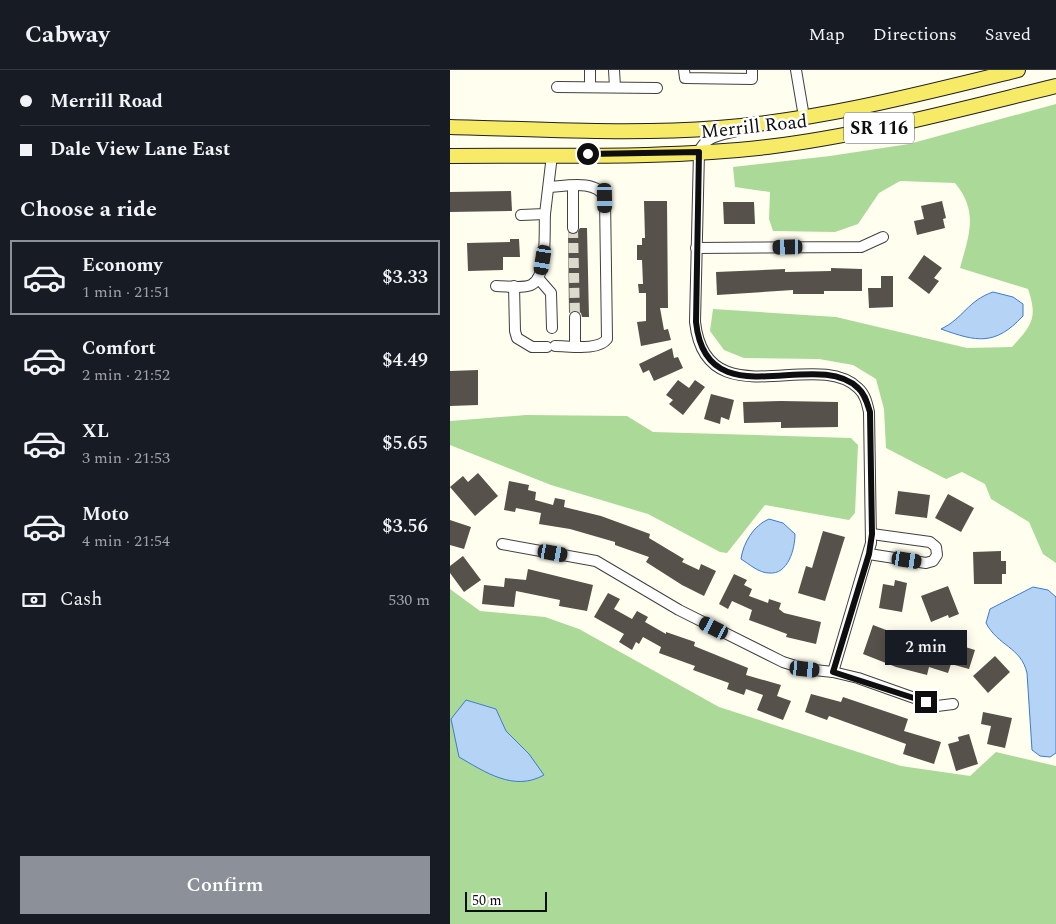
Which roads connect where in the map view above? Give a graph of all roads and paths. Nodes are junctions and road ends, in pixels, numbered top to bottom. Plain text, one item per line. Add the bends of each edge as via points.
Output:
1 (590, 70) edge
2 (614, 70) edge
3 (684, 70) edge
4 (752, 70) edge
5 (796, 70) edge
6 (1018, 70) edge
7 (1056, 86) edge
8 (557, 87) dead end
9 (590, 87) junction
10 (615, 87) junction
11 (656, 88) dead end
12 (804, 117) junction
13 (770, 122) junction
14 (450, 127) edge
15 (699, 152) junction
16 (552, 155) junction
17 (450, 156) edge
18 (548, 186) junction
19 (572, 186) junction
20 (545, 214) junction
21 (521, 215) dead end
22 (573, 228) tunnel mouth
23 (883, 237) dead end
24 (696, 248) junction
25 (538, 278) junction
26 (496, 286) dead end
27 (514, 286) junction
28 (575, 318) tunnel mouth
29 (552, 328) dead end
30 (575, 346) junction
31 (872, 534) junction
32 (502, 544) dead end
33 (869, 554) junction
34 (833, 672) junction
35 (953, 704) dead end

1 - 9 street
2 - 10 street
3 - 4 street via 684,78 752,78
5 - 12 street
6 - 12 main road, Merrill Road / SR 116 via 916,95
7 - 15 main road, Merrill Road / SR 116 via 839,136 766,147
8 - 9 street
9 - 10 street
10 - 11 street
12 - 13 main road, Merrill Road / SR 116
13 - 14 main road, Merrill Road / SR 116 via 666,130
13 - 15 street via 710,138 703,142
15 - 16 main road, Merrill Road / SR 116
15 - 24 street
16 - 17 main road, Merrill Road / SR 116
16 - 18 street
18 - 19 street
18 - 20 street
19 - 22 street
19 - 30 street via 596,187 605,198 607,335 604,344
20 - 21 street
20 - 25 street via 543,260
23 - 24 street via 861,246
24 - 31 street via 697,335 700,346 713,363 732,374 743,376 839,376 858,388 865,398 870,412
25 - 27 street via 533,284
25 - 29 street via 551,293
26 - 27 street
27 - 30 street via 517,338 532,347
28 - 30 street
31 - 33 street
31 - 33 street via 930,542 936,547 937,555 933,561 926,562
32 - 34 street via 596,561 679,610 783,662 805,669
33 - 34 street
34 - 35 street via 937,706

